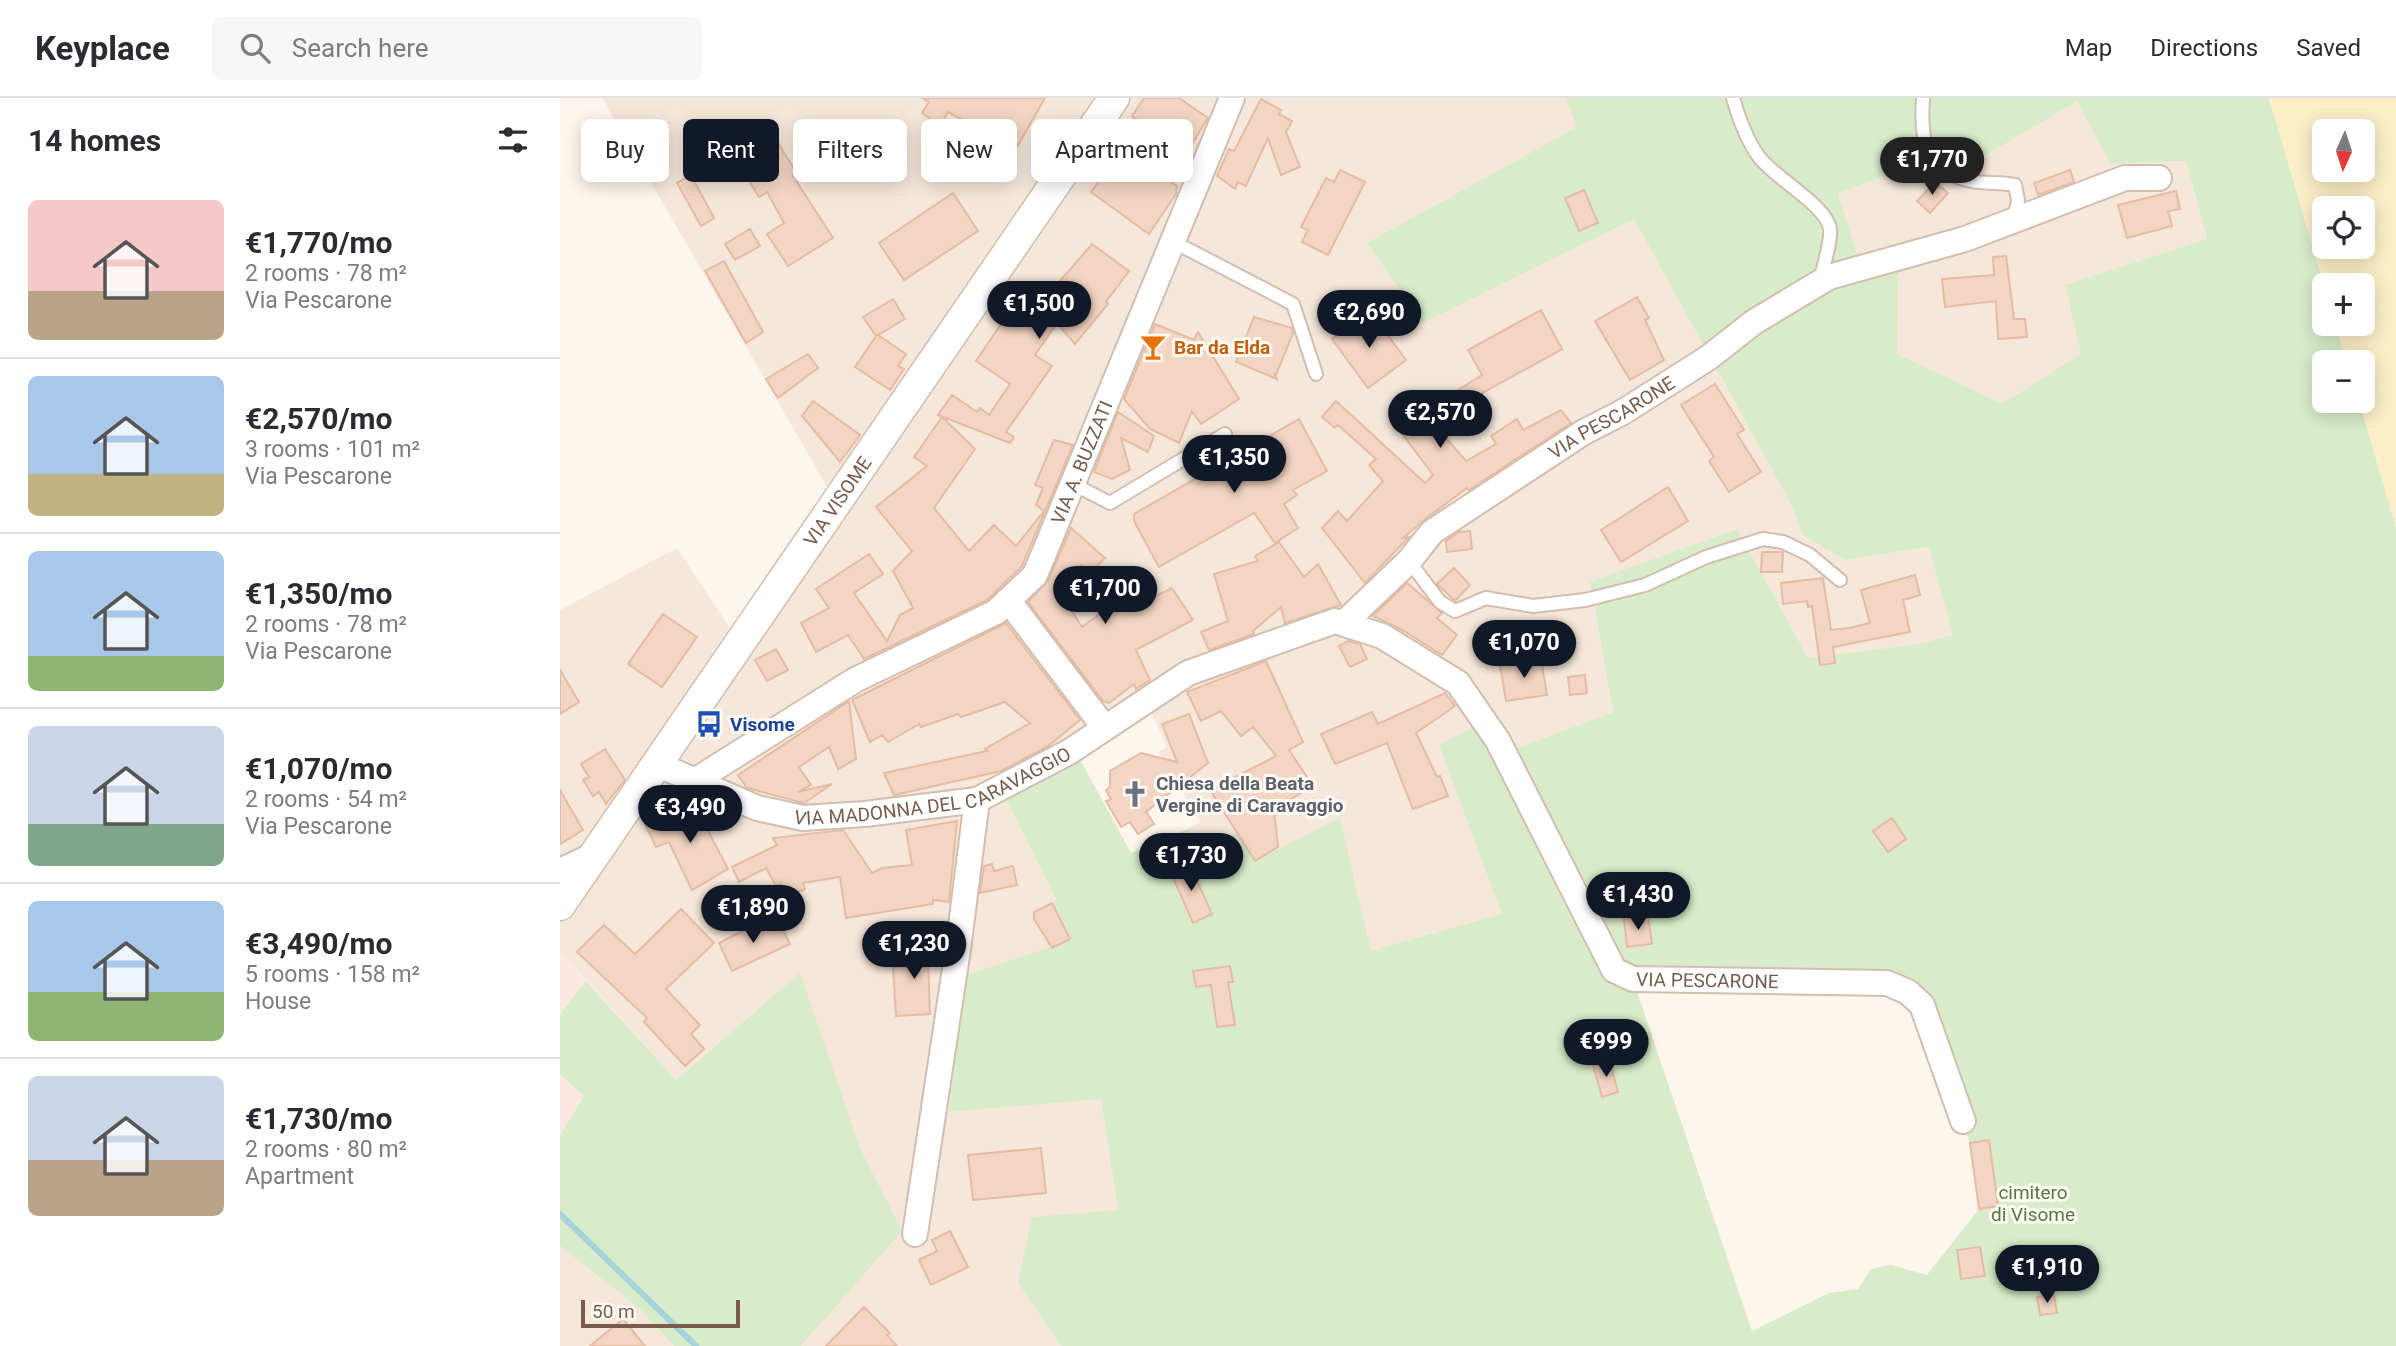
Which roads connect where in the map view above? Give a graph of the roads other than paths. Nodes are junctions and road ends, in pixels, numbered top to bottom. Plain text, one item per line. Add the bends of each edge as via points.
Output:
1 (1114, 98) edge
2 (1232, 98) edge
3 (1733, 98) edge
4 (1923, 98) edge
5 (2159, 178) dead end
6 (2014, 221) junction
7 (1172, 241) junction
8 (1819, 283) junction
9 (1316, 374) dead end
10 (1225, 434) dead end
11 (1073, 484) junction
12 (1409, 561) junction
13 (1840, 580) dead end
14 (1008, 600) junction
15 (1344, 623) junction
16 (1112, 722) junction
17 (659, 765) junction
18 (696, 780) junction
19 (977, 800) junction
20 (594, 855) junction
21 (560, 872) edge
22 (560, 905) edge
23 (1963, 1121) dead end
24 (915, 1234) dead end

1 - 17 street, VIA VISOME
2 - 7 street, VIA A. BUZZATI
3 - 8 lane via 1742,129 1760,157 1787,185 1817,205 1830,229
4 - 6 lane via 1921,129 1931,162 1973,182 2015,185
5 - 6 street, VIA PESCARONE via 2125,178
6 - 8 street, VIA PESCARONE
7 - 9 lane via 1293,304
7 - 11 street, VIA A. BUZZATI
8 - 12 street, VIA PESCARONE via 1754,322 1698,365 1584,432 1432,531
10 - 11 lane via 1110,503
11 - 14 street, VIA A. BUZZATI via 1035,575
12 - 13 lane via 1440,602 1455,611 1486,598 1534,606 1585,600 1645,585 1706,557 1763,539 1783,542 1810,555
12 - 15 street, VIA PESCARONE
14 - 16 street
14 - 18 street, VIA A. BUZZATI via 996,612 855,680
15 - 16 street via 1335,621 1201,667
15 - 23 street, VIA PESCARONE via 1381,636 1458,683 1498,741 1614,970 1633,979 1887,983 1898,987 1922,1005
16 - 19 street, VIA MADONNA DEL CARAVAGGIO via 1069,752
17 - 18 street, VIA MADONNA DEL CARAVAGGIO
17 - 20 street, VIA VISOME
18 - 19 street, VIA MADONNA DEL CARAVAGGIO via 757,808 803,818
19 - 24 street
20 - 21 street
20 - 22 street, VIA VISOME

